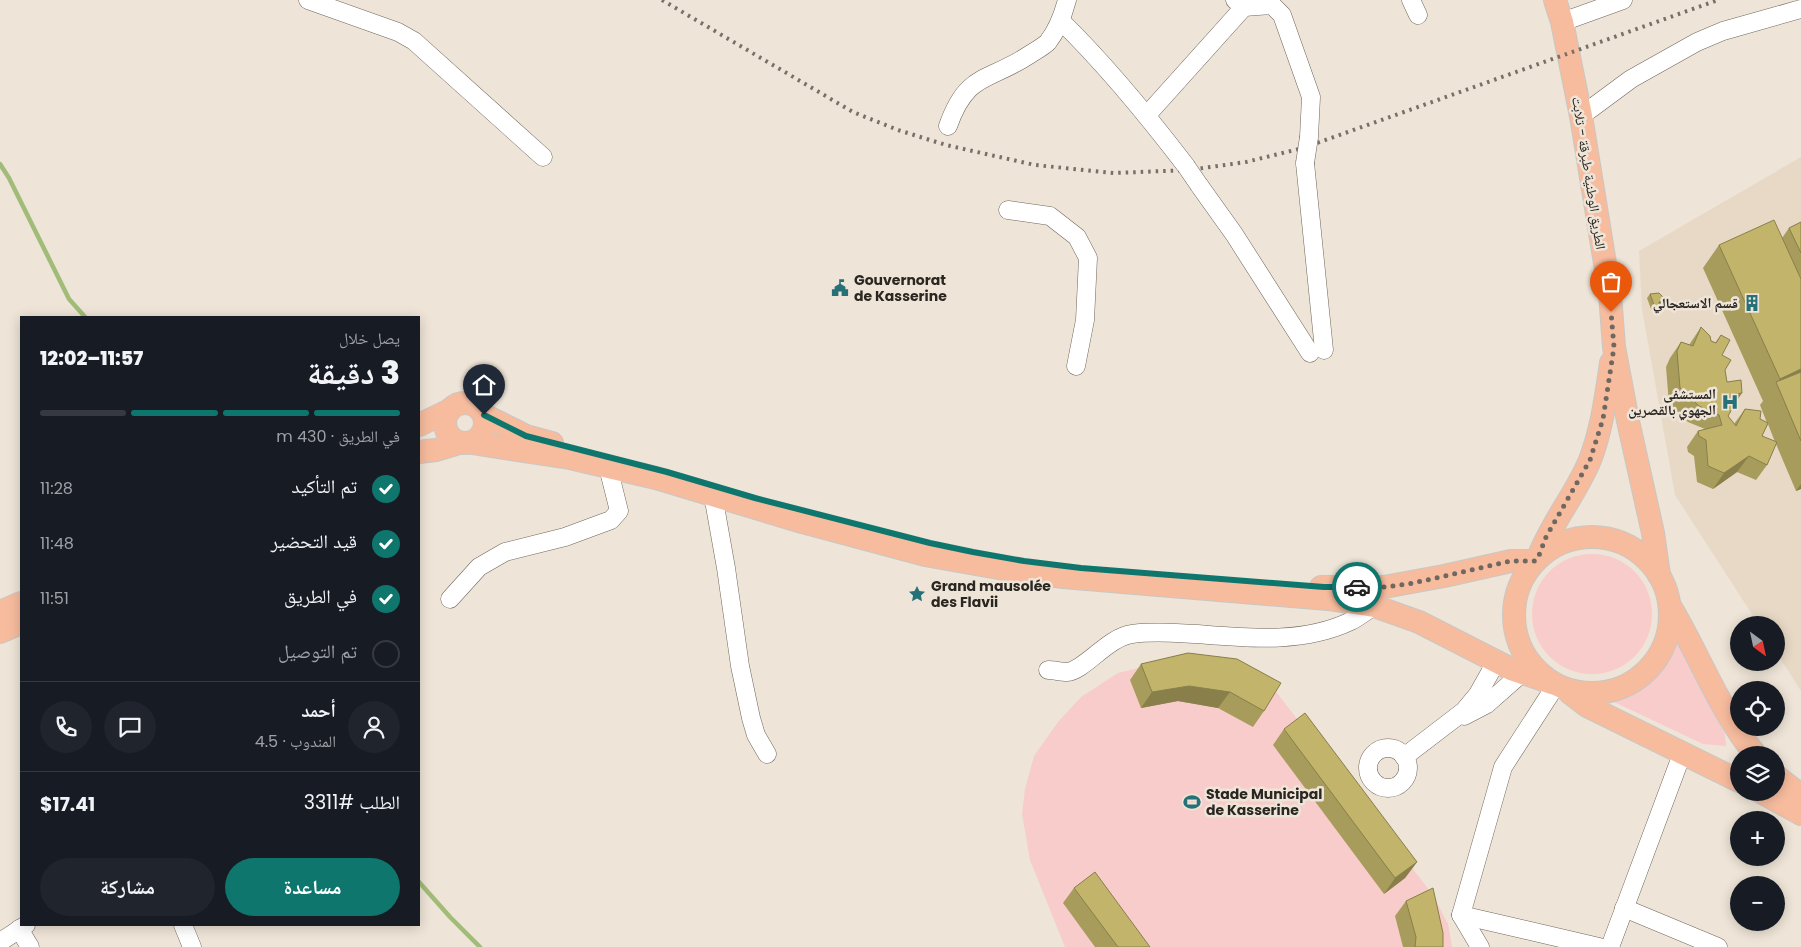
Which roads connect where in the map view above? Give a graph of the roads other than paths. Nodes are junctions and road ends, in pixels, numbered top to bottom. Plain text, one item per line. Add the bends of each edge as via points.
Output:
1 (308, 0) edge
2 (1067, 0) edge
3 (1555, 0) edge
4 (1623, 0) edge
5 (1240, 3) edge
6 (1801, 9) edge
7 (1061, 21) junction
8 (1562, 22) junction
9 (1147, 115) junction
10 (1581, 116) junction
11 (948, 126) dead end
12 (543, 157) dead end
13 (1008, 210) dead end
14 (1614, 347) junction
15 (1076, 366) dead end
16 (450, 410) junction
17 (484, 415) junction
18 (420, 425) edge
19 (465, 443) junction
20 (420, 452) edge
21 (608, 467) junction
22 (713, 495) junction
23 (1536, 560) junction
24 (1659, 575) junction
25 (450, 599) dead end
26 (20, 603) edge
27 (1374, 606) junction
28 (1670, 606) junction
29 (0, 612) edge
30 (20, 623) edge
31 (0, 632) edge
32 (1496, 662) junction
33 (1048, 670) dead end
34 (1521, 674) junction
35 (1557, 686) junction
36 (1456, 718) junction
37 (1737, 746) edge
38 (767, 754) dead end
39 (1682, 754) junction
40 (1404, 757) dead end
41 (1730, 760) edge
42 (1785, 782) edge
43 (1801, 794) edge
44 (1777, 801) edge
45 (1801, 814) edge
46 (1624, 908) junction
47 (1461, 915) junction
48 (183, 926) edge
49 (23, 927) edge
50 (0, 942) edge
51 (30, 947) edge
52 (192, 947) edge
53 (1480, 947) edge
54 (1599, 947) edge
55 (1610, 947) edge
56 (1718, 947) edge

1 - 12 street via 398,32 414,41
2 - 7 street
3 - 8 main road, الطريق الوطنية طبرقة - تلابت
4 - 8 street
5 - 9 street
5 - 9 street, bridge via 1272,5 1282,15 1311,97 1306,163 1317,352
6 - 10 street via 1723,31 1697,42 1631,79
7 - 9 street
7 - 11 street via 1047,43 969,88 955,107
8 - 10 main road, الطريق الوطنية طبرقة - تلابت
10 - 14 main road, الطريق الوطنية طبرقة - تلابت via 1610,294
13 - 15 street via 1050,216 1077,237 1088,258 1085,320
14 - 23 main road, الطريق الوطنية طبرقة - تلابت via 1603,419 1590,460
14 - 24 main road, الطريق الوطنية طبرقة - تلابت
16 - 17 main road via 468,403
16 - 18 main road
16 - 19 main road via 444,422 445,429 453,440
17 - 19 main road via 483,434
17 - 23 main road via 526,436 755,498 930,543 1024,561 1324,587 1384,587 1511,561
19 - 20 main road
19 - 21 main road via 570,458
21 - 22 main road
21 - 25 street via 619,512 611,520 565,537 505,552 479,567
22 - 27 main road via 925,555 1004,570
22 - 38 street via 740,666 756,735
23 - 24 main road via 1557,545 1579,538 1602,538 1625,544 1644,557
23 - 35 main road via 1521,580 1514,603 1514,625 1521,648 1535,667
24 - 28 main road
26 - 29 main road
27 - 32 main road via 1419,622
27 - 33 street via 1352,621 1300,637 1152,631 1126,635 1100,650 1082,666 1068,672
28 - 35 main road via 1668,632 1658,657 1640,676 1617,689 1591,694
28 - 37 main road via 1723,706
30 - 31 main road
32 - 34 main road
32 - 36 street via 1472,703
34 - 35 main road
34 - 36 street via 1487,704
35 - 39 main road via 1587,706
35 - 47 street via 1502,767
36 - 40 street
39 - 41 main road
39 - 46 street
42 - 43 main road
44 - 45 main road
46 - 55 street
46 - 56 street
47 - 53 street
47 - 54 street
48 - 52 street
49 - 50 street
49 - 51 street

